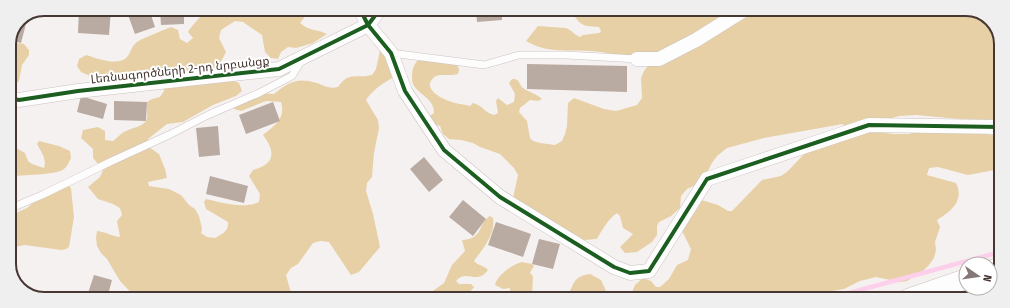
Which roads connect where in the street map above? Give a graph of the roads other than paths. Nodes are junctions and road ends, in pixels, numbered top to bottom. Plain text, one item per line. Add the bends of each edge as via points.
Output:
1 (364, 16) edge
2 (375, 16) edge
3 (734, 16) edge
4 (368, 25) junction
5 (391, 53) junction
6 (305, 56) junction
7 (637, 59) joint
8 (16, 99) edge
9 (994, 127) edge
10 (16, 206) edge
11 (958, 282) edge
12 (928, 292) edge

1 - 4 street
2 - 4 street, Լեռնագործների 2-րդ նրբանցք
3 - 7 street via 659,59
4 - 5 street
4 - 6 street, Լեռնագործների 2-րդ նրբանցք
5 - 7 lane via 484,65 519,55 567,54
5 - 9 street via 405,91 444,150 500,197 614,267 630,273 648,270 707,179 869,125
6 - 8 street, Լեռնագործների 2-րդ նրբանցք via 278,69
6 - 10 lane via 292,76
11 - 12 street

